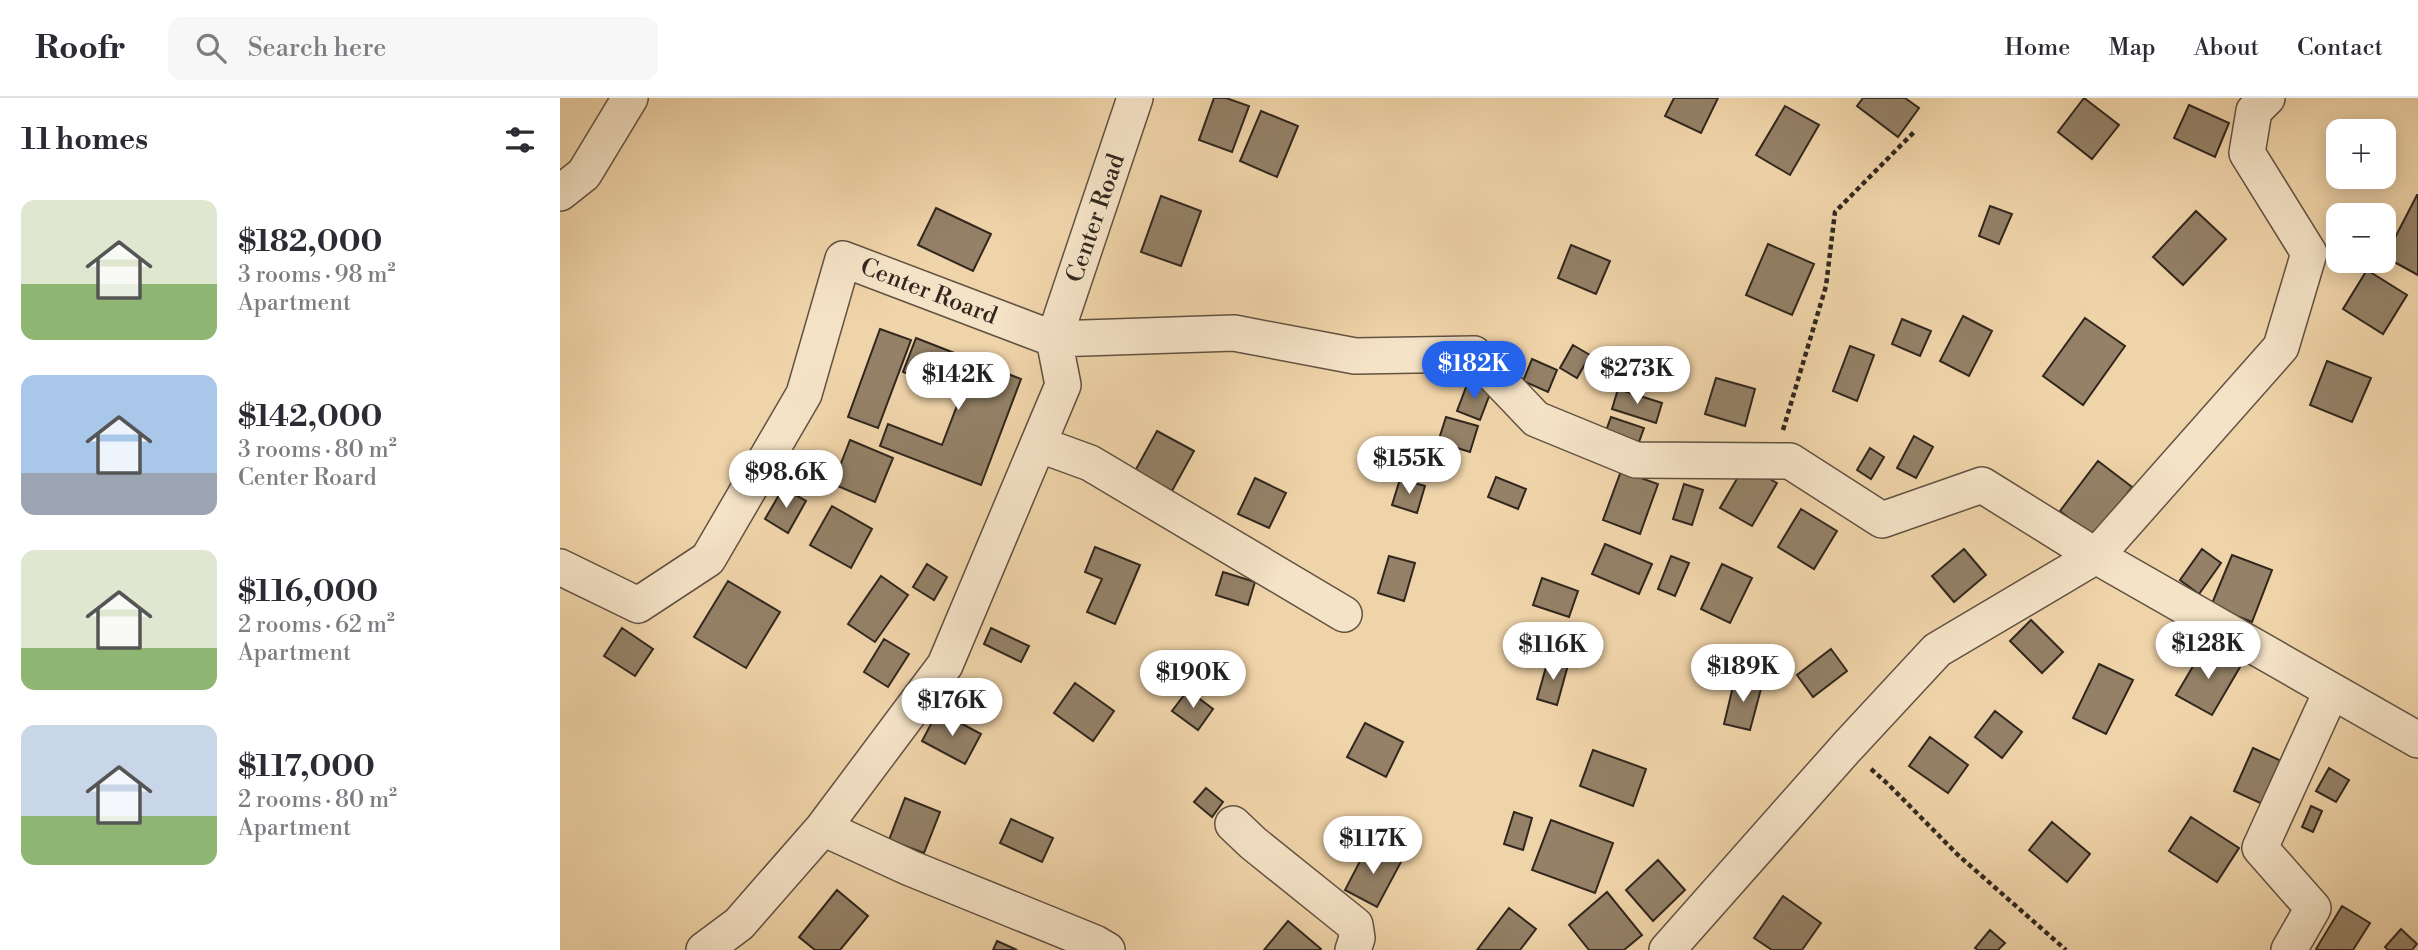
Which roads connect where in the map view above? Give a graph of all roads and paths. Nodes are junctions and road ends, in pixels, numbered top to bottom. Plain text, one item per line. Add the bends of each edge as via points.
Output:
1 (630, 98) edge
2 (1135, 98) edge
3 (2267, 98) edge
4 (1915, 131) dead end
5 (560, 193) edge
6 (1054, 339) junction
7 (1038, 444) junction
8 (1774, 461) junction
9 (2096, 556) junction
10 (560, 567) edge
11 (1344, 614) dead end
12 (2331, 692) junction
13 (2418, 740) edge
14 (1846, 748) junction
15 (1233, 824) dead end
16 (823, 828) junction
17 (704, 950) edge
18 (1107, 950) edge
19 (1353, 950) edge
20 (1667, 950) edge
21 (2066, 950) edge
22 (2289, 950) edge

1 - 5 street via 584,174
2 - 6 street, Center Road
3 - 9 street via 2254,111 2247,153 2309,253 2281,347
4 - 8 path via 1835,212 1826,286
6 - 7 street via 1063,385
6 - 8 street via 1234,332 1355,356 1474,354 1536,419 1636,460
6 - 10 street, Center Roard via 843,259 804,394 708,559 638,606
7 - 11 street via 1090,463
7 - 16 street via 945,665
8 - 9 street via 1790,461 1882,520 1982,485
9 - 12 street
9 - 14 street via 1937,650
12 - 13 street
12 - 22 street via 2260,848 2313,908
14 - 20 street
14 - 21 path
15 - 19 street via 1355,925
16 - 17 street via 739,924
16 - 18 street

